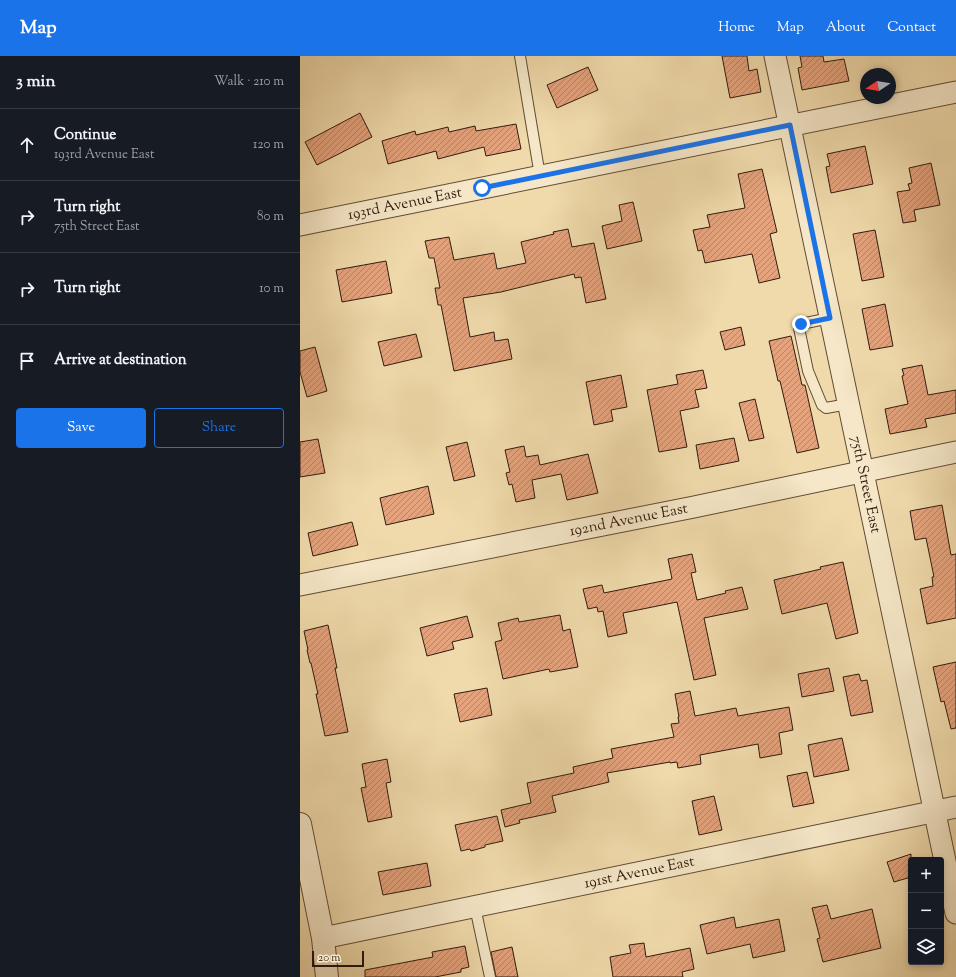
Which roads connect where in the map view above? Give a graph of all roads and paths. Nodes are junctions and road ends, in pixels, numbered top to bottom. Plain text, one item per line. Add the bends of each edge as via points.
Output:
1 (520, 56) edge
2 (775, 56) edge
3 (956, 92) edge
4 (790, 125) junction
5 (540, 176) junction
6 (300, 225) edge
7 (830, 318) junction
8 (848, 404) junction
9 (956, 452) edge
10 (862, 472) junction
11 (300, 585) edge
12 (956, 807) edge
13 (935, 812) junction
14 (300, 824) edge
15 (475, 907) junction
16 (956, 913) edge
17 (323, 938) junction
18 (327, 977) edge
19 (490, 977) edge

1 - 5 lane
2 - 4 street, 75th Street East
3 - 4 street, 193rd Avenue East
4 - 5 street, 193rd Avenue East
4 - 7 street, 75th Street East
5 - 6 street, 193rd Avenue East
7 - 8 street, 75th Street East
7 - 8 lane via 801,324 799,328 808,371 822,405 826,408
8 - 10 street, 75th Street East
9 - 10 street, 192nd Avenue East
10 - 11 street, 192nd Avenue East
10 - 13 street, 75th Street East
12 - 13 street, 191st Avenue East
13 - 15 street, 191st Avenue East
13 - 16 street, 75th Street East
14 - 17 street
15 - 17 street, 191st Avenue East
15 - 19 lane
17 - 18 street

